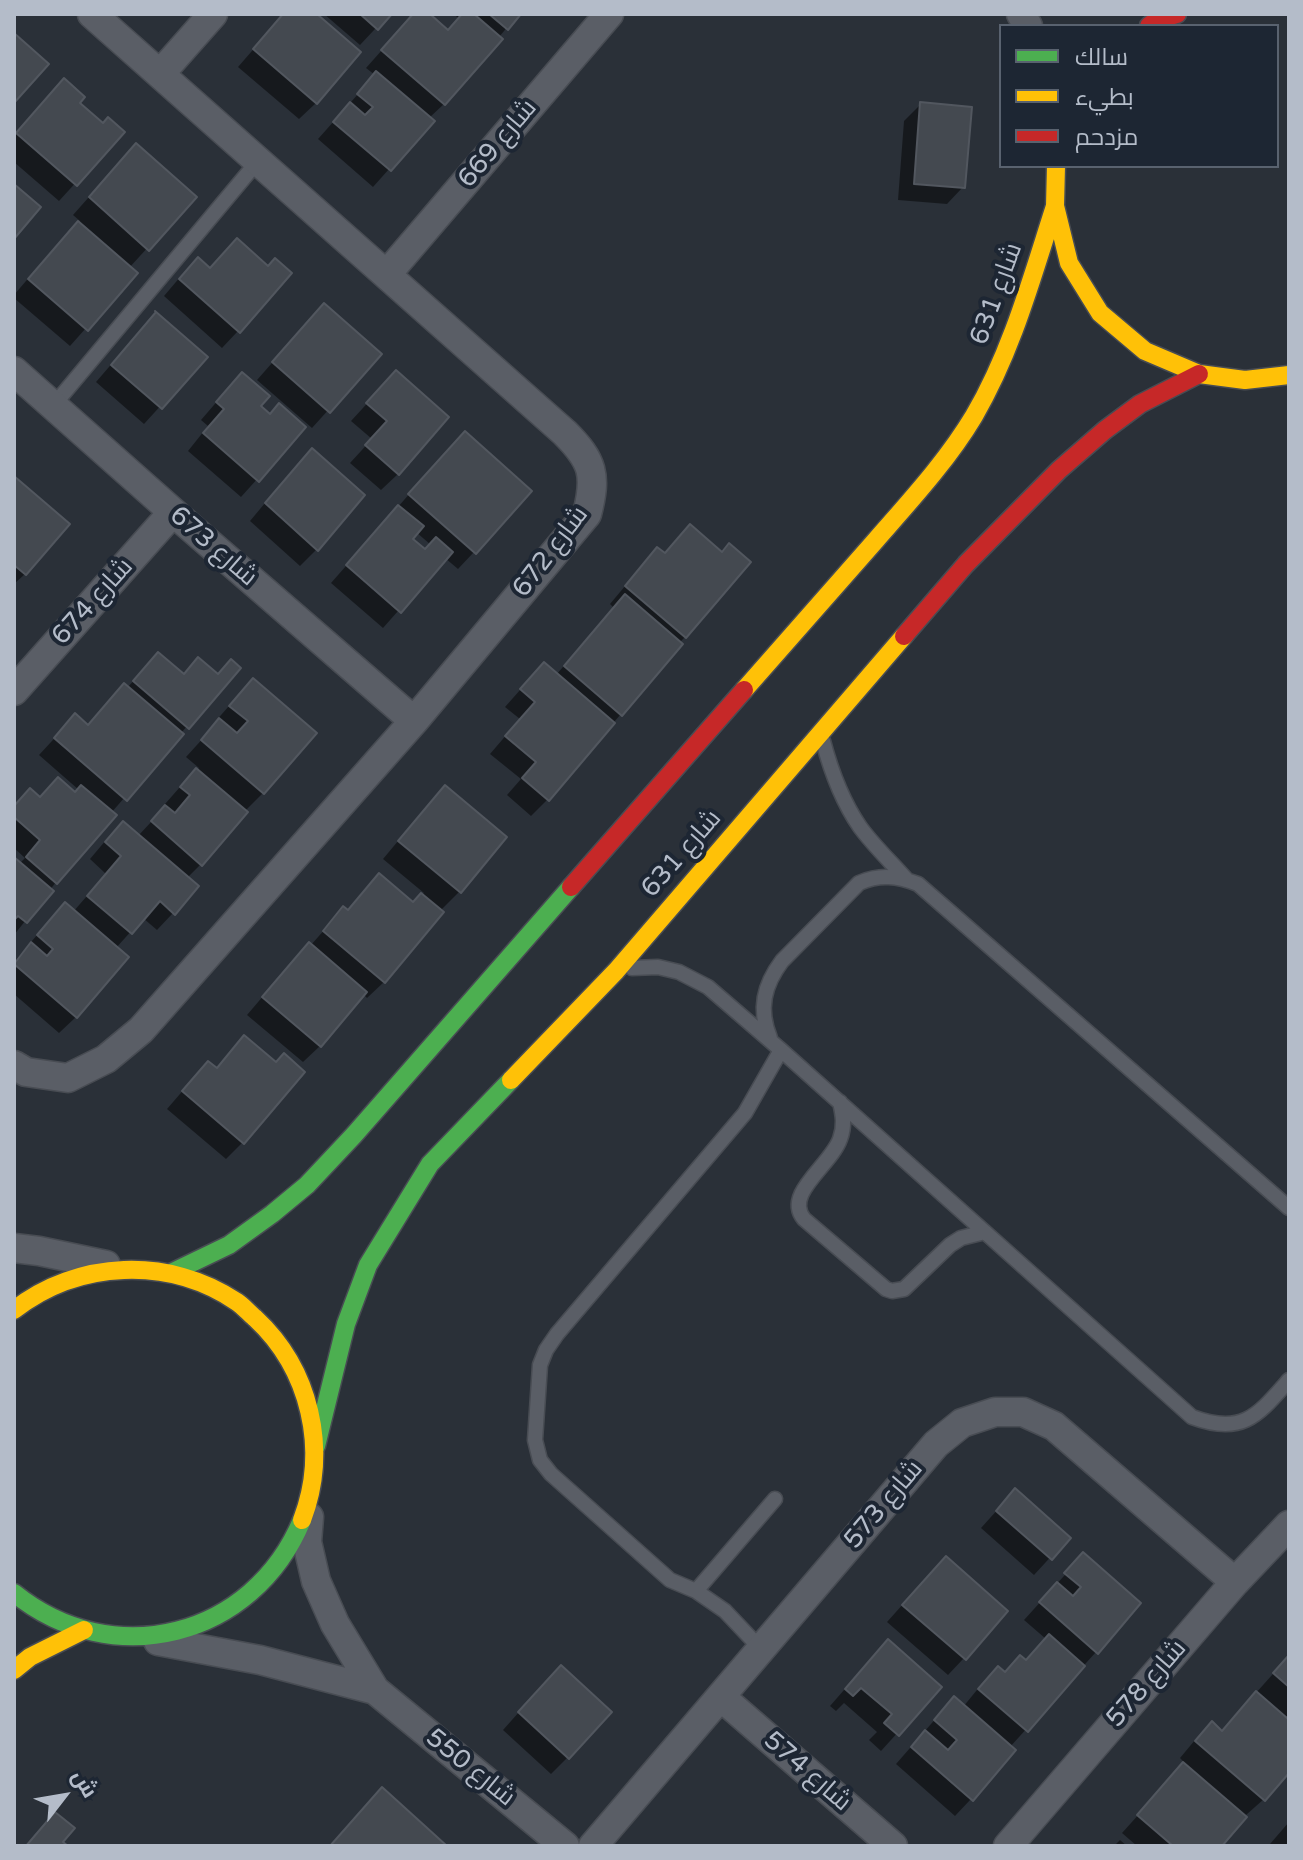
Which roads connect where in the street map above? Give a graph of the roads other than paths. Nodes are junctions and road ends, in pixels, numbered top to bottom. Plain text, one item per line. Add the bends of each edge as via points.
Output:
1 (92, 14) edge
2 (213, 14) edge
3 (609, 14) edge
4 (1177, 14) edge
5 (1152, 24) edge
6 (160, 74) junction
7 (258, 161) junction
8 (1056, 168) edge
9 (1055, 206) junction
10 (387, 274) junction
11 (14, 371) edge
12 (1199, 374) junction
13 (1289, 376) edge
14 (53, 406) junction
15 (173, 512) junction
16 (14, 691) edge
17 (414, 721) junction
18 (821, 732) junction
19 (906, 879) junction
20 (616, 971) junction
21 (777, 1046) junction
22 (14, 1065) edge
23 (839, 1102) junction
24 (1289, 1208) edge
25 (985, 1232) junction
26 (14, 1248) edge
27 (119, 1268) junction
28 (173, 1272) junction
29 (14, 1310) edge
30 (1289, 1380) edge
31 (316, 1446) junction
32 (311, 1494) junction
33 (775, 1499) dead end
34 (1289, 1525) edge
35 (1235, 1582) junction
36 (696, 1591) junction
37 (14, 1593) edge
38 (84, 1630) junction
39 (138, 1637) junction
40 (761, 1649) junction
41 (14, 1670) edge
42 (375, 1690) junction
43 (721, 1697) junction
44 (565, 1846) edge
45 (593, 1846) edge
46 (893, 1846) edge
47 (1008, 1846) edge

1 - 6 street, شارع 672
2 - 6 street
3 - 10 street, شارع 669
4 - 5 main road
6 - 7 street, شارع 672
7 - 10 street, شارع 672
7 - 14 lane
8 - 9 main road
9 - 12 main road via 1069,263 1100,313 1145,351
9 - 28 main road, شارع 631 via 1018,320 991,382 959,441 904,508 307,1185 229,1245
10 - 17 street, شارع 672 via 581,450 591,469 593,490 587,514
11 - 14 street, شارع 673
12 - 13 main road via 1245,380
12 - 18 main road, شارع 631 via 1140,404 1059,470 966,564
14 - 15 street, شارع 673
15 - 16 street, شارع 674
15 - 17 street, شارع 673
17 - 22 street, شارع 672 via 141,1030 106,1059 68,1078
18 - 19 lane via 847,805
18 - 20 main road, شارع 631
19 - 21 lane via 874,877 859,883 782,961 768,983 763,1007 765,1025
19 - 24 lane via 918,884
20 - 21 lane via 658,967 694,978
20 - 31 main road, شارع 631 via 430,1164 368,1265 346,1324
21 - 23 lane
21 - 36 lane via 745,1113 557,1334 540,1365 535,1440 540,1460 670,1580
23 - 25 lane
23 - 25 lane via 841,1138 800,1193 797,1207 804,1219 892,1291 904,1289 961,1238
25 - 30 lane via 1192,1417 1222,1424 1254,1417
26 - 27 street
27 - 28 main road
27 - 29 main road via 53,1284
28 - 31 main road via 228,1295 274,1335 303,1387
31 - 32 main road
32 - 39 main road via 298,1532 277,1566 249,1595 216,1617 178,1631
32 - 42 street, شارع 550 via 307,1542 316,1581
33 - 36 lane
34 - 35 street, شارع 578
35 - 40 street, شارع 573 via 1054,1426 1023,1412 995,1412 962,1423 936,1444
35 - 47 street, شارع 578
36 - 40 lane via 725,1611
37 - 38 main road via 50,1618
38 - 39 main road
38 - 41 main road
39 - 42 street, شارع 550 via 260,1660
40 - 43 street, شارع 573
42 - 44 street, شارع 550
43 - 45 street, شارع 573
43 - 46 street, شارع 574

